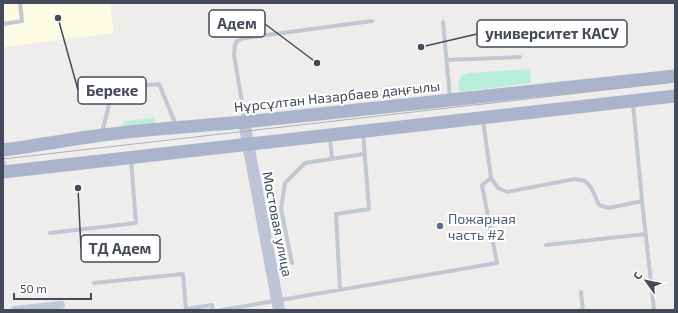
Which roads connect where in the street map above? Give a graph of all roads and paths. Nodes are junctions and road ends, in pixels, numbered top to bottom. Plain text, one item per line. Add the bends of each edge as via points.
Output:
1 (20, 3) edge
2 (372, 21) dead end
3 (443, 22) dead end
4 (3, 24) edge
5 (520, 57) dead end
6 (447, 60) junction
7 (675, 76) edge
8 (675, 96) edge
9 (450, 100) junction
10 (632, 101) junction
11 (483, 118) junction
12 (244, 122) junction
13 (177, 127) junction
14 (363, 131) junction
15 (102, 135) junction
16 (330, 135) junction
17 (248, 144) junction
18 (3, 150) edge
19 (364, 154) junction
20 (131, 158) junction
21 (332, 159) junction
22 (4, 168) edge
23 (491, 178) junction
24 (642, 201) junction
25 (50, 233) dead end
26 (646, 234) junction
27 (546, 245) dead end
28 (292, 263) dead end
29 (94, 283) dead end
30 (340, 290) junction
31 (581, 292) dead end
32 (278, 305) edge
33 (61, 306) dead end
34 (186, 309) edge
35 (16, 310) edge
36 (213, 310) edge
37 (222, 310) edge
38 (583, 310) edge
39 (654, 310) edge

1 - 4 lane via 22,21
2 - 12 lane via 237,41 234,45 234,55
3 - 6 lane
5 - 6 lane
6 - 9 lane
7 - 9 main road, Нұрсұлтан Назарбаев даңғылы
8 - 10 main road
9 - 12 main road, Нұрсұлтан Назарбаев даңғылы
10 - 11 main road
10 - 24 lane
11 - 14 main road
11 - 23 lane
12 - 13 main road, Нұрсұлтан Назарбаев даңғылы
12 - 17 street, Мостовая улица
13 - 15 main road, Нұрсұлтан Назарбаев даңғылы
13 - 15 lane via 159,84 112,88
14 - 16 main road
14 - 19 lane
15 - 18 main road, Нұрсұлтан Назарбаев даңғылы
16 - 17 main road
16 - 21 lane
17 - 20 main road
17 - 32 street, Мостовая улица
19 - 21 lane
19 - 30 lane via 369,210 336,214
20 - 22 main road
20 - 25 lane via 136,223
21 - 28 lane via 305,163 285,183 281,209
23 - 24 lane via 498,188 507,192 575,179 585,181 591,187 599,205 609,208
23 - 30 lane via 482,185 497,263
24 - 26 lane
26 - 27 lane
26 - 39 lane
29 - 34 lane via 183,274
30 - 32 lane
31 - 38 lane
32 - 37 lane
33 - 35 street
34 - 36 lane via 212,305

